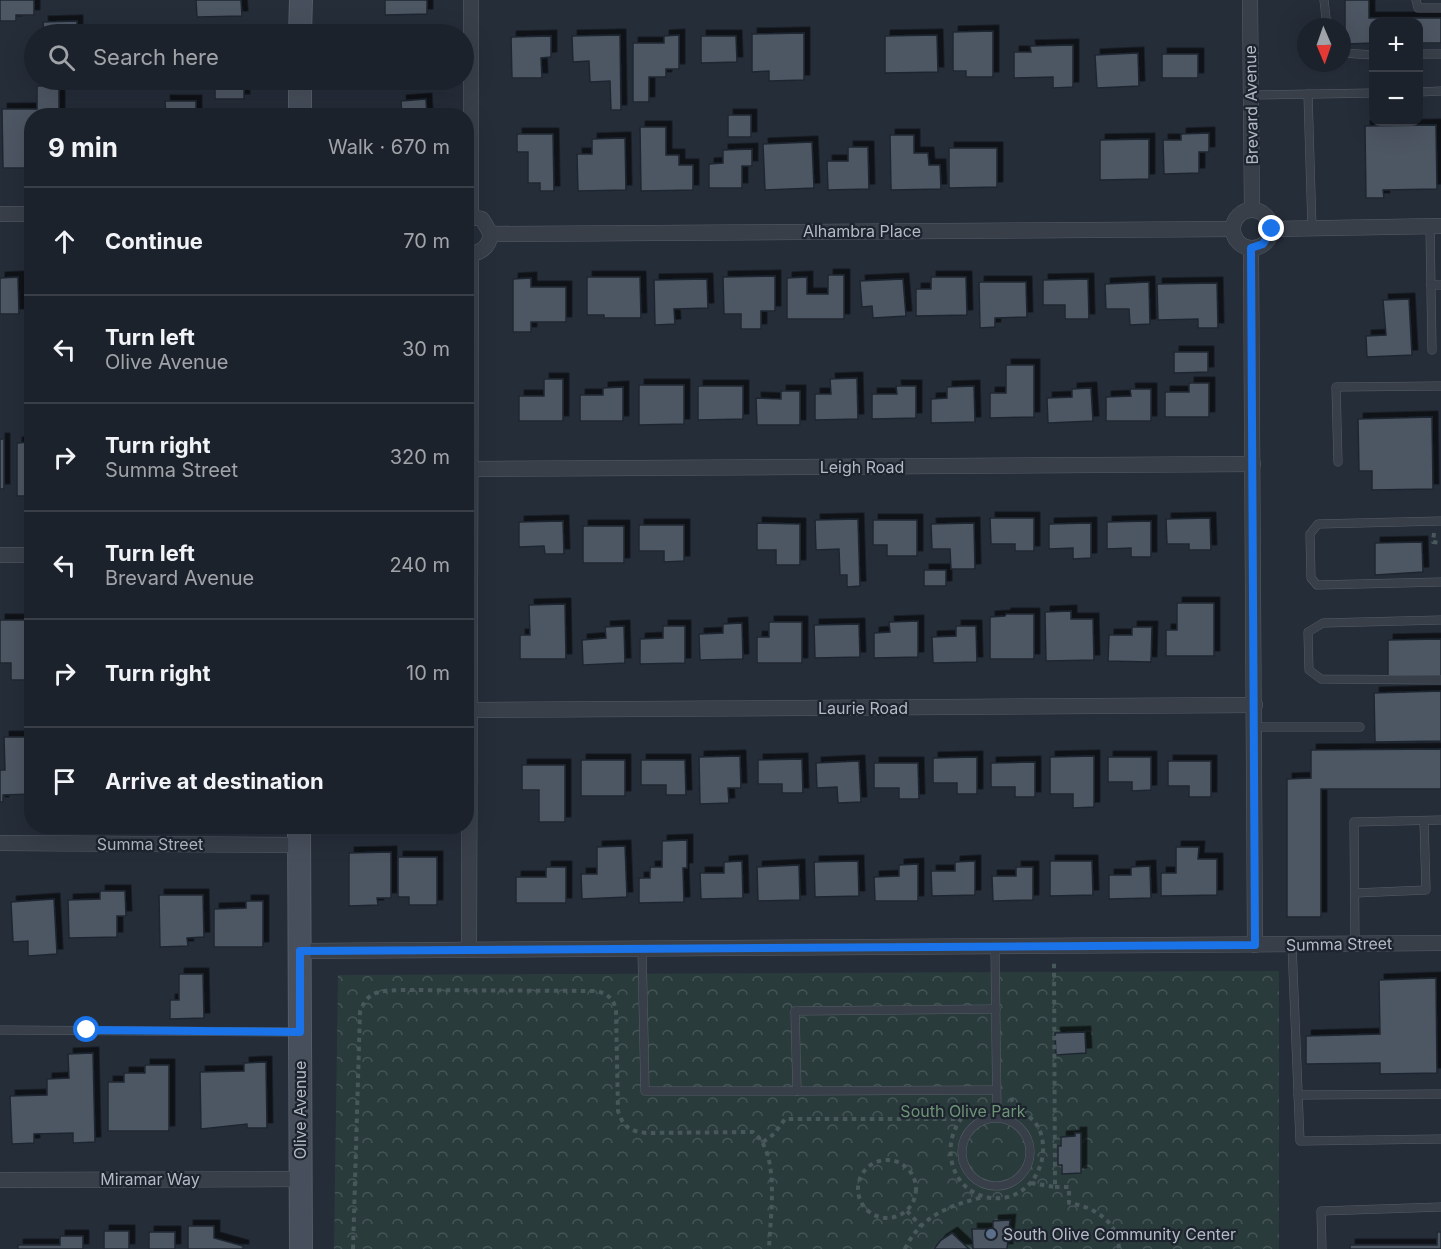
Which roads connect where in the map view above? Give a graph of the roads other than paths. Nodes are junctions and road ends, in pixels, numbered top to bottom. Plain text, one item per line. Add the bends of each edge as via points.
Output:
1 (301, 0) edge
2 (471, 0) edge
3 (1250, 0) edge
4 (1324, 0) edge
5 (1416, 0) edge
6 (1441, 8) edge
7 (1326, 18) edge
8 (300, 24) edge
9 (471, 24) edge
10 (1351, 54) edge
11 (1423, 54) edge
12 (1441, 54) edge
13 (1369, 55) edge
14 (300, 90) edge
15 (470, 90) edge
16 (1423, 92) edge
17 (1441, 92) edge
18 (1369, 93) edge
19 (1308, 94) junction
20 (1251, 95) junction
21 (300, 108) edge
22 (470, 108) edge
23 (1252, 209) junction
24 (0, 214) edge
25 (24, 214) edge
26 (474, 217) edge
27 (1436, 226) edge
28 (1312, 228) junction
29 (1233, 229) junction
30 (1272, 229) junction
31 (491, 234) junction
32 (1251, 248) junction
33 (474, 251) edge
34 (1431, 285) junction
35 (1441, 285) edge
36 (1432, 350) dead end
37 (1441, 386) edge
38 (1338, 462) dead end
39 (1253, 464) junction
40 (474, 469) edge
41 (1441, 521) edge
42 (0, 555) edge
43 (24, 555) edge
44 (1441, 582) edge
45 (1441, 620) edge
46 (1441, 680) edge
47 (1255, 705) junction
48 (474, 710) edge
49 (1255, 727) junction
50 (1360, 727) dead end
51 (1424, 820) junction
52 (1441, 820) edge
53 (470, 834) edge
54 (299, 836) edge
55 (0, 843) edge
56 (1354, 893) junction
57 (1441, 943) edge
58 (1354, 944) junction
59 (1255, 945) junction
60 (1292, 945) junction
61 (995, 947) junction
62 (642, 949) junction
63 (469, 950) junction
64 (300, 951) junction
65 (996, 1009) junction
66 (0, 1030) edge
67 (300, 1032) junction
68 (996, 1090) junction
69 (796, 1091) junction
70 (1441, 1094) edge
71 (1298, 1095) junction
72 (997, 1118) junction
73 (1441, 1139) edge
74 (300, 1179) junction
75 (0, 1180) edge
76 (1441, 1207) edge
77 (300, 1249) edge
78 (1322, 1249) edge

1 - 8 street
2 - 9 street
3 - 20 street, Brevard Avenue
4 - 7 lane
5 - 6 lane via 1418,8
10 - 13 lane
11 - 12 lane
14 - 21 street
15 - 22 street
16 - 17 lane
18 - 19 lane
19 - 20 lane
19 - 28 lane
20 - 23 street, Brevard Avenue
23 - 29 street via 1241,213
23 - 30 street via 1268,217
24 - 25 street
26 - 31 street via 482,219
27 - 28 street
27 - 34 lane
28 - 30 street
29 - 31 street, Alhambra Place
29 - 32 street via 1241,244
30 - 32 street via 1263,244
31 - 33 street via 485,248
32 - 39 street
34 - 35 lane
34 - 36 lane
37 - 38 lane via 1336,387
39 - 40 street, Leigh Road
39 - 47 street
41 - 44 lane via 1318,524 1310,534 1311,578 1317,585
42 - 43 street
45 - 46 lane via 1323,622 1308,632 1309,670 1321,678
47 - 48 street, Laurie Road
47 - 49 street
49 - 50 lane
49 - 59 street
51 - 52 lane
51 - 56 lane via 1354,822
51 - 56 lane via 1426,890
53 - 63 street
54 - 55 street, Summa Street
54 - 64 street, Olive Avenue
56 - 58 lane
57 - 58 street, Summa Street
58 - 60 street, Summa Street
59 - 60 street, Summa Street
59 - 61 street, Summa Street
60 - 71 lane
61 - 62 street, Summa Street
61 - 65 lane
62 - 63 street, Summa Street
62 - 69 lane via 645,1091
63 - 64 street, Summa Street
64 - 67 street, Olive Avenue
65 - 68 lane
65 - 69 lane via 795,1011
66 - 67 lane
67 - 74 street, Olive Avenue
68 - 69 lane
68 - 72 lane
70 - 71 lane
71 - 73 lane via 1300,1141
72 - 72 lane via 971,1128 962,1149 963,1161 977,1180 1000,1186 1026,1169 1031,1148 1022,1128 1013,1121
74 - 75 street, Miramar Way
74 - 77 street, Olive Avenue
76 - 78 lane via 1321,1211

